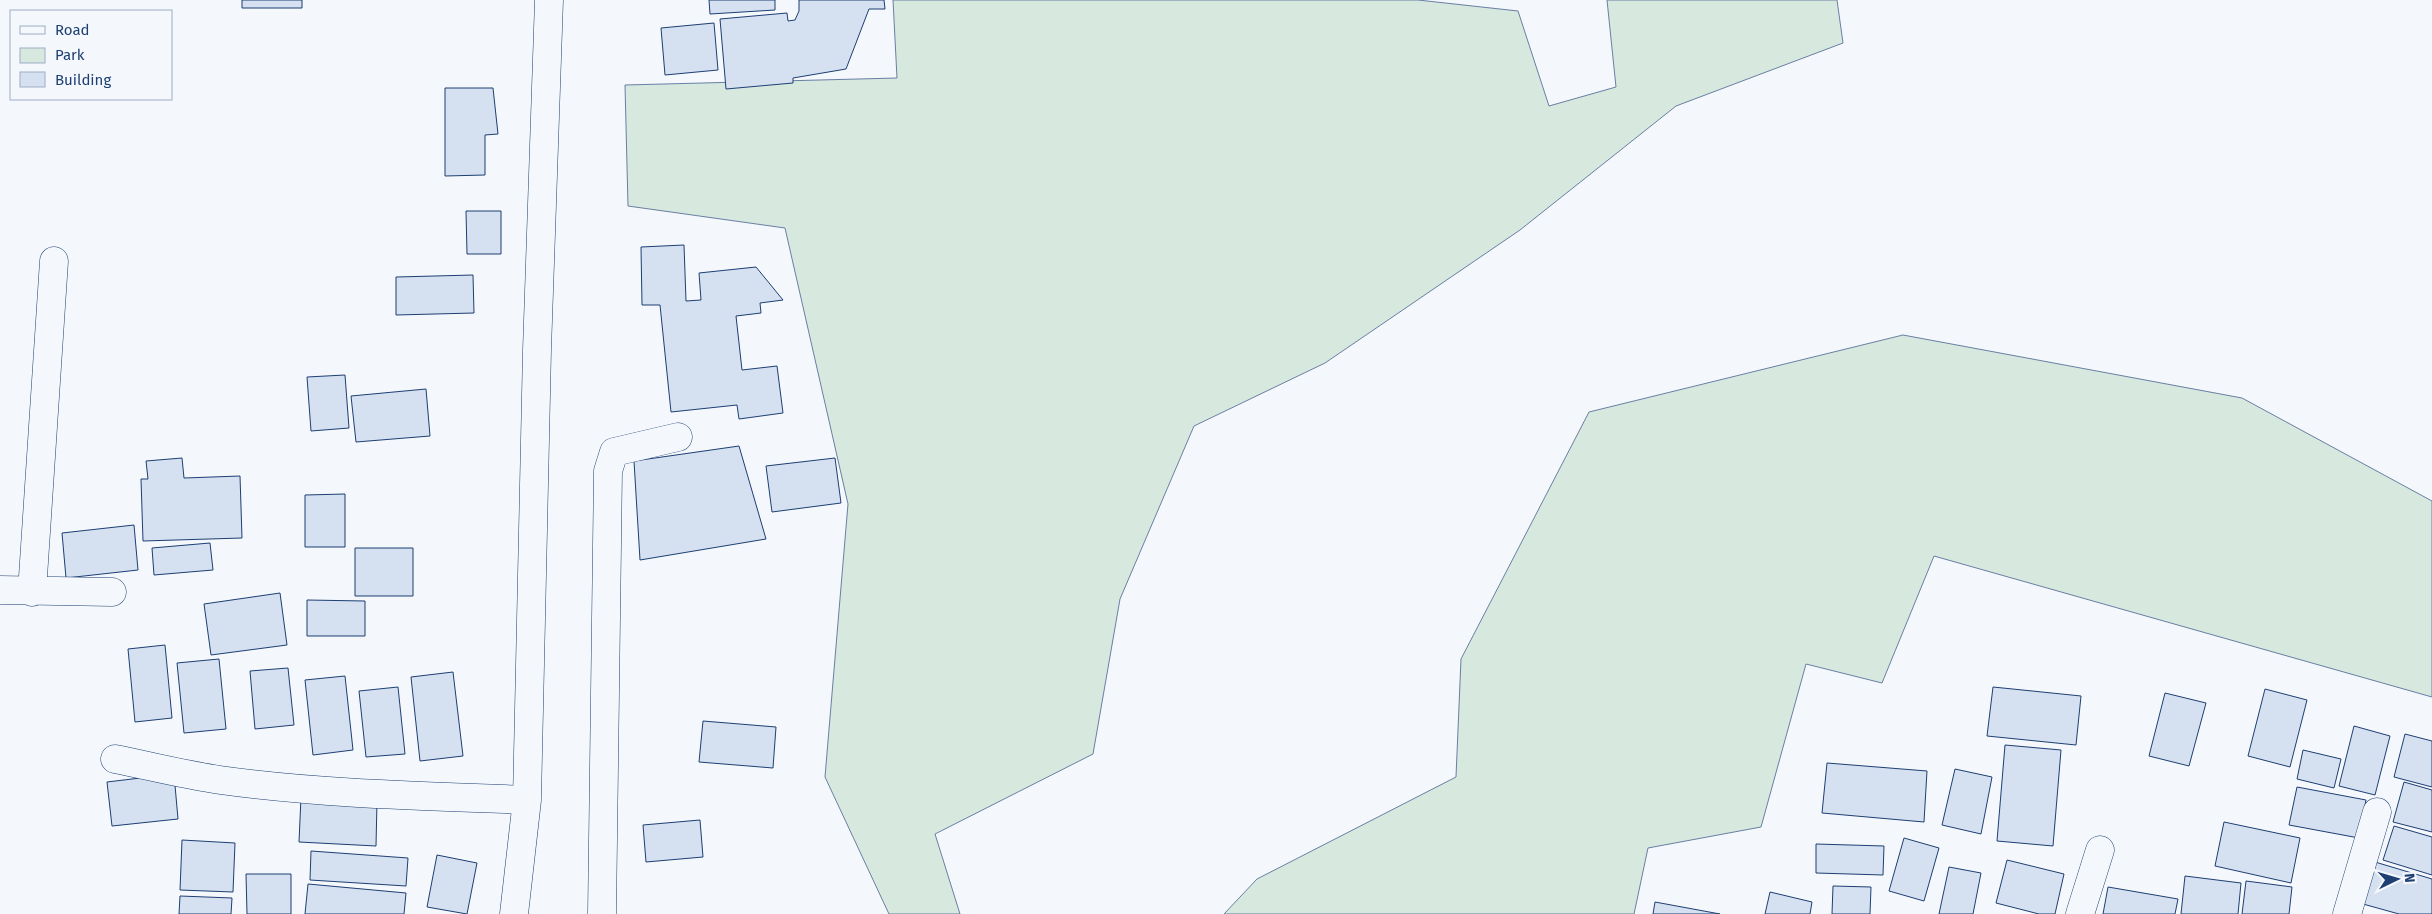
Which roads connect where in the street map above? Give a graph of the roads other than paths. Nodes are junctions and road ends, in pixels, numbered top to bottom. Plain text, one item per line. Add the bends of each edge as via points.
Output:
1 (549, 0) edge
2 (54, 262) dead end
3 (678, 437) dead end
4 (0, 590) edge
5 (32, 592) junction
6 (112, 592) dead end
7 (115, 759) dead end
8 (527, 800) junction
9 (2377, 812) dead end
10 (2100, 850) dead end
11 (514, 914) edge
12 (602, 914) edge
13 (2080, 914) edge
14 (2346, 914) edge

1 - 8 street via 537,340
2 - 5 street
3 - 12 street via 614,452 608,471
4 - 5 street
5 - 6 street
7 - 8 street via 218,780 276,786
8 - 11 street
9 - 14 street
10 - 13 street

